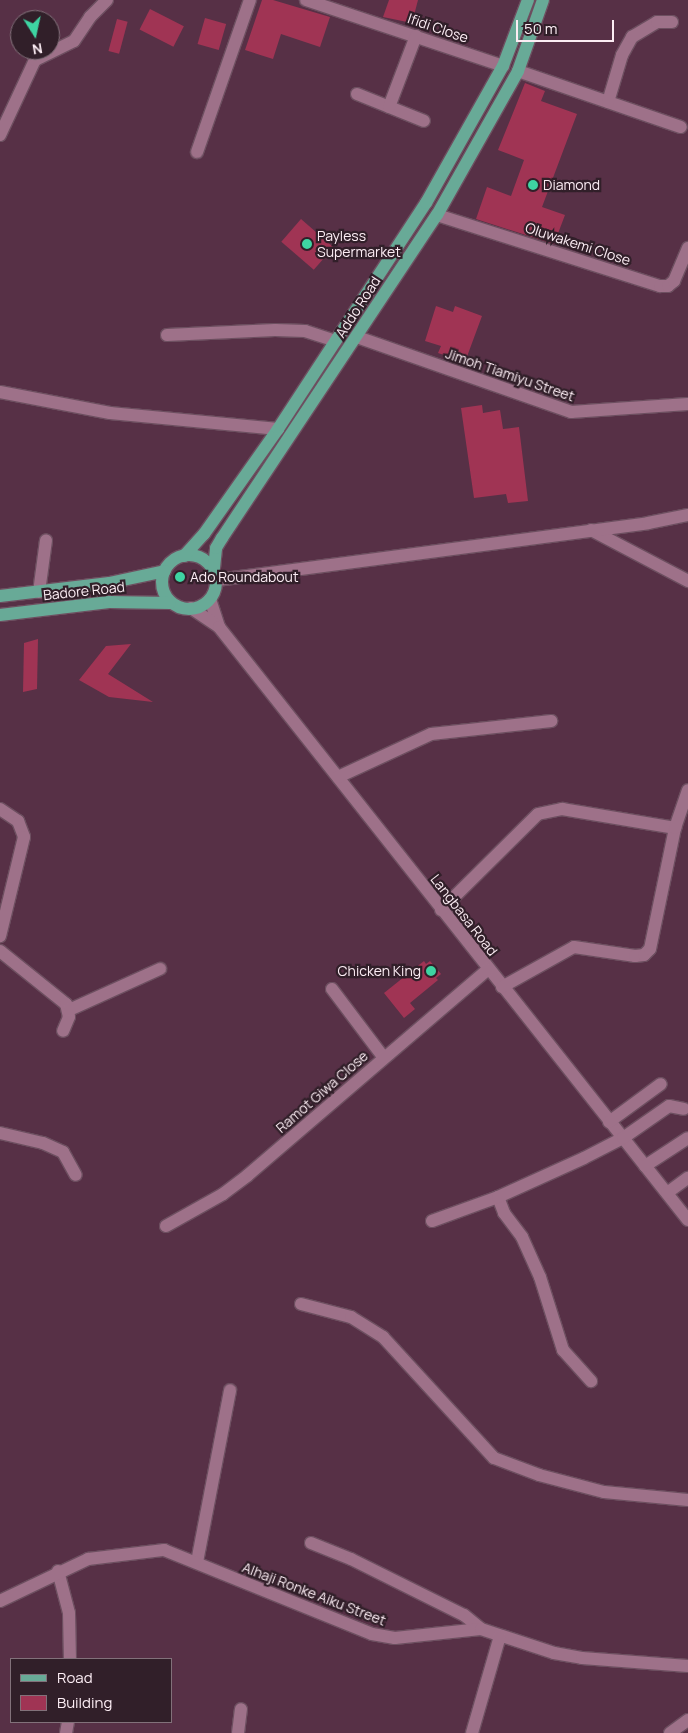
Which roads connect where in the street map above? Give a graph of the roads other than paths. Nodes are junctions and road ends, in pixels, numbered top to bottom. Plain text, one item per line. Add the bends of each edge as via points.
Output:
1 (107, 0) edge
2 (250, 0) edge
3 (306, 0) edge
4 (528, 0) edge
5 (543, 0) edge
6 (672, 22) dead end
7 (416, 36) junction
8 (502, 66) junction
9 (518, 71) junction
10 (357, 94) dead end
11 (608, 102) junction
12 (389, 107) junction
13 (424, 121) dead end
14 (681, 127) dead end
15 (0, 135) edge
16 (197, 152) dead end
17 (437, 215) junction
18 (688, 248) edge
19 (168, 335) dead end
20 (357, 337) junction
21 (335, 341) junction
22 (0, 392) edge
23 (688, 404) edge
24 (278, 430) junction
25 (688, 515) edge
26 (591, 530) junction
27 (46, 540) dead end
28 (184, 556) junction
29 (165, 571) junction
30 (215, 574) junction
31 (688, 581) edge
32 (39, 592) junction
33 (0, 596) edge
34 (210, 599) junction
35 (170, 603) junction
36 (191, 608) junction
37 (0, 616) edge
38 (219, 627) junction
39 (551, 721) dead end
40 (338, 777) junction
41 (688, 790) edge
42 (0, 809) edge
43 (675, 828) junction
44 (441, 910) junction
45 (0, 936) edge
46 (0, 951) edge
47 (488, 968) junction
48 (160, 969) dead end
49 (502, 987) junction
50 (332, 988) dead end
51 (69, 1010) junction
52 (64, 1032) dead end
53 (384, 1058) junction
54 (661, 1084) dead end
55 (684, 1109) dead end
56 (609, 1122) junction
57 (0, 1133) edge
58 (623, 1138) junction
59 (688, 1138) edge
60 (645, 1166) junction
61 (76, 1175) dead end
62 (688, 1178) edge
63 (667, 1193) junction
64 (498, 1197) junction
65 (688, 1220) edge
66 (432, 1221) dead end
67 (166, 1226) dead end
68 (301, 1304) dead end
69 (591, 1381) dead end
70 (230, 1390) dead end
71 (688, 1500) edge
72 (311, 1543) dead end
73 (197, 1562) junction
74 (58, 1571) junction
75 (0, 1601) edge
76 (481, 1629) junction
77 (500, 1636) junction
78 (70, 1658) edge
79 (688, 1666) edge
80 (241, 1710) dead end
81 (688, 1720) edge
82 (238, 1733) edge
83 (472, 1733) edge
84 (670, 1733) edge

1 - 15 street via 90,17 74,41 35,60
2 - 16 street
3 - 7 street, Ifidi Close
4 - 8 main road, Addo Road
5 - 9 main road, Addo Road
6 - 11 street via 658,22 632,37 622,55
7 - 8 street, Ifidi Close
7 - 12 street
8 - 21 main road, Addo Road via 426,202
9 - 11 street
9 - 17 main road, Addo Road
10 - 12 street
11 - 14 street
12 - 13 street
17 - 18 street, Oluwakemi Close via 660,286 668,286 674,281
17 - 20 main road, Addo Road
19 - 21 street via 305,331
20 - 23 street, Jimoh Tiamiyu Street via 571,412
20 - 30 main road, Addo Road via 216,548
21 - 24 main road, Addo Road
22 - 24 street via 110,413
24 - 28 main road, Addo Road via 204,534
25 - 26 street
26 - 30 street
26 - 31 street
27 - 32 street
28 - 29 main road via 172,561
28 - 30 main road via 204,558
29 - 32 main road, Badore Road via 109,583
29 - 35 main road via 162,584
30 - 34 main road
32 - 33 main road, Badore Road
34 - 36 main road
34 - 38 street
35 - 36 main road
35 - 37 main road, Badore Road via 109,602
36 - 38 street
38 - 40 street, Langbasa Road
39 - 40 street via 431,734
40 - 44 street, Langbasa Road
41 - 43 street
42 - 45 street via 18,821 24,837
43 - 44 street via 562,809 538,814
43 - 49 street via 650,949 644,955 574,947
44 - 47 street, Langbasa Road
46 - 51 street
47 - 49 street, Langbasa Road
47 - 53 street, Ramot Giwa Close
48 - 51 street
49 - 56 street, Langbasa Road
50 - 53 street
51 - 52 street
53 - 67 street, Ramot Giwa Close via 248,1175 223,1194
54 - 56 street
55 - 58 street via 673,1105 666,1108
56 - 58 street, Langbasa Road
57 - 61 street via 43,1143 62,1152
58 - 60 street, Langbasa Road
58 - 64 street
59 - 60 street
60 - 63 street, Langbasa Road
62 - 63 street
63 - 65 street, Langbasa Road
64 - 66 street
64 - 69 street via 504,1213 522,1237 540,1277 562,1350
68 - 71 street via 351,1317 383,1337 494,1458 539,1475 604,1492
70 - 73 street
72 - 76 street via 351,1559 464,1615
73 - 74 street, Alhaji Ronke Aiku Street via 164,1550 88,1559
73 - 76 street, Alhaji Ronke Aiku Street via 372,1634 395,1638
74 - 75 street, Alhaji Ronke Aiku Street
74 - 78 street via 69,1613
76 - 77 street, Alhaji Ronke Aiku Street
77 - 79 street, Alhaji Ronke Aiku Street via 582,1658
77 - 83 street
80 - 82 street
81 - 84 street

